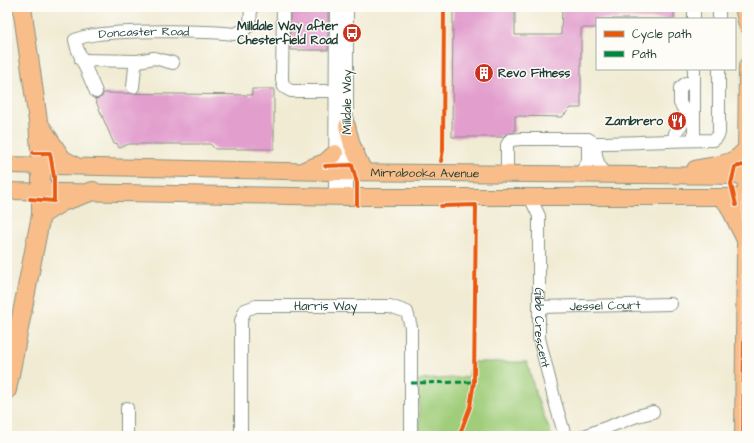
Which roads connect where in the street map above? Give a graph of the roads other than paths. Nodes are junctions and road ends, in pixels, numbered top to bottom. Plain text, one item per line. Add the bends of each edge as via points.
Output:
1 (22, 7) edge
2 (251, 7) edge
3 (282, 7) edge
4 (336, 7) edge
5 (347, 7) edge
6 (694, 7) edge
7 (719, 7) edge
8 (743, 7) edge
9 (694, 18) edge
10 (719, 18) edge
11 (747, 25) edge
12 (81, 60) junction
13 (138, 60) junction
14 (173, 63) dead end
15 (747, 66) edge
16 (694, 70) edge
17 (719, 70) edge
18 (694, 83) junction
19 (133, 87) dead end
20 (336, 91) junction
21 (96, 92) dead end
22 (38, 121) junction
23 (347, 126) junction
24 (674, 140) junction
25 (694, 140) junction
26 (592, 141) junction
27 (746, 148) junction
28 (336, 153) junction
29 (7, 165) edge
30 (41, 165) junction
31 (72, 165) junction
32 (164, 168) junction
33 (295, 171) junction
34 (586, 171) junction
35 (341, 172) junction
36 (364, 172) junction
37 (511, 175) junction
38 (609, 176) junction
39 (668, 176) junction
40 (746, 176) edge
41 (7, 191) edge
42 (42, 191) junction
43 (93, 191) junction
44 (223, 194) junction
45 (499, 196) junction
46 (653, 196) junction
47 (341, 197) junction
48 (530, 197) junction
49 (553, 197) junction
50 (720, 197) junction
51 (746, 197) edge
52 (41, 215) junction
53 (539, 216) junction
54 (745, 240) junction
55 (671, 304) dead end
56 (539, 307) junction
57 (7, 390) edge
58 (127, 408) dead end
59 (653, 412) dead end
60 (127, 436) edge
61 (241, 436) edge
62 (411, 436) edge
63 (565, 436) edge
64 (584, 436) edge
65 (743, 436) edge

1 - 22 highway
2 - 12 street, Doncaster Road via 250,25 234,34 118,33 81,37 75,40
3 - 20 street via 284,87 291,91
4 - 20 street, Milldale Way
5 - 23 street, Milldale Way
6 - 9 street
7 - 10 street
8 - 11 main road
12 - 13 street
12 - 21 street, Doncaster Road
13 - 14 street via 154,58
13 - 19 street
15 - 27 main road
16 - 18 street
17 - 25 street via 719,133 714,140
18 - 24 street via 686,83 680,88 680,103 688,116 675,133
18 - 25 street
20 - 28 street, Milldale Way
22 - 30 highway
22 - 31 highway via 62,159
23 - 35 street, Milldale Way
23 - 36 main road
24 - 25 street
24 - 26 street via 651,143
26 - 34 street
26 - 37 street via 510,140 507,145
26 - 38 street via 598,166
27 - 39 main road via 738,158 728,163
27 - 40 main road
28 - 33 main road via 324,162
28 - 35 street, Milldale Way
29 - 30 main road, Mirrabooka Avenue
30 - 31 main road, Mirrabooka Avenue
30 - 42 highway
31 - 32 main road, Mirrabooka Avenue
32 - 33 main road, Mirrabooka Avenue
32 - 44 main road via 164,179 168,187
33 - 35 main road, Mirrabooka Avenue
34 - 37 main road, Mirrabooka Avenue
34 - 38 main road, Mirrabooka Avenue
34 - 46 main road via 601,189 631,190
35 - 36 main road, Mirrabooka Avenue
35 - 47 street, Milldale Way
36 - 37 main road, Mirrabooka Avenue
37 - 45 main road via 510,186
38 - 39 main road, Mirrabooka Avenue
39 - 40 main road, Mirrabooka Avenue
40 - 51 main road
41 - 42 main road, Mirrabooka Avenue
42 - 43 main road, Mirrabooka Avenue
42 - 52 highway
43 - 44 main road, Mirrabooka Avenue
43 - 52 highway via 62,202
44 - 47 main road, Mirrabooka Avenue
45 - 47 main road, Mirrabooka Avenue
45 - 48 main road, Mirrabooka Avenue
46 - 49 main road, Mirrabooka Avenue
46 - 50 main road, Mirrabooka Avenue
48 - 49 main road, Mirrabooka Avenue
48 - 53 street, Gibb Crescent
49 - 53 street
50 - 51 main road, Mirrabooka Avenue
50 - 54 main road via 727,204
51 - 54 main road
52 - 57 highway
53 - 56 street, Gibb Crescent
54 - 65 main road
55 - 56 street, Jessel Court
56 - 63 street, Gibb Crescent via 539,338
58 - 60 street
59 - 64 street
61 - 62 street, Harris Way via 241,321 246,310 256,306 390,306 407,312 411,326

